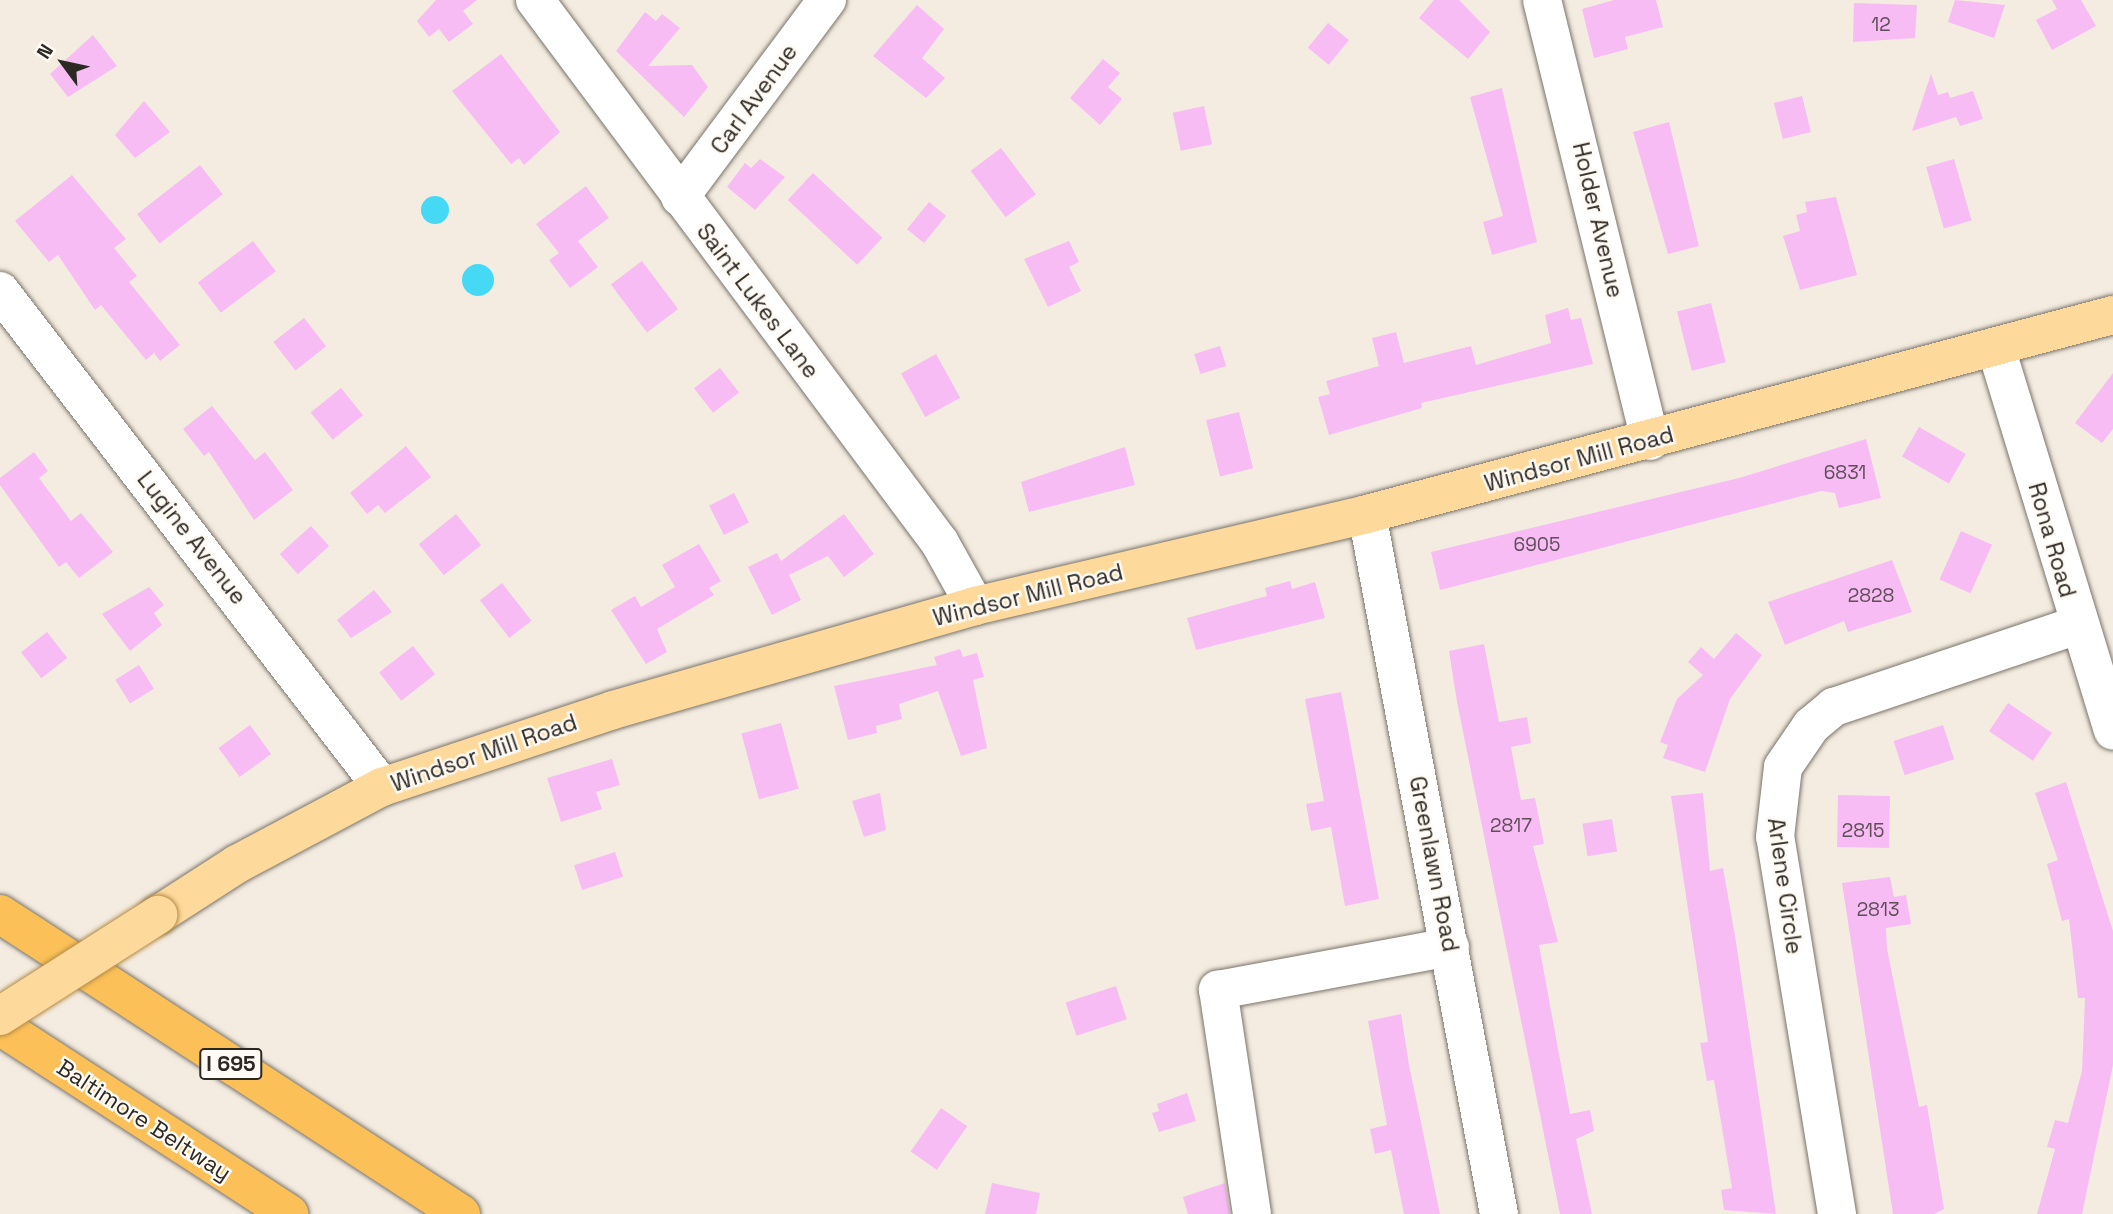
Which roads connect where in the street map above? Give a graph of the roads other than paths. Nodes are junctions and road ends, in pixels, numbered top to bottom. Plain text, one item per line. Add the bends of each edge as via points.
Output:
1 (535, 0) edge
2 (827, 0) edge
3 (1542, 0) edge
4 (680, 197) junction
5 (0, 291) edge
6 (2113, 315) edge
7 (1996, 348) junction
8 (1650, 441) junction
9 (1367, 514) junction
10 (975, 606) junction
11 (2078, 625) junction
12 (2113, 730) edge
13 (382, 787) junction
14 (0, 914) edge
15 (1450, 947) junction
16 (0, 1016) edge
17 (0, 1026) edge
18 (289, 1214) edge
19 (461, 1214) edge
20 (1252, 1214) edge
21 (1499, 1214) edge
22 (1837, 1214) edge

1 - 4 street, Saint Lukes Lane
2 - 4 street, Carl Avenue
3 - 8 street, Holder Avenue
4 - 10 street, Saint Lukes Lane via 940,543
5 - 13 street, Lugine Avenue
6 - 7 main road, Windsor Mill Road
7 - 8 main road, Windsor Mill Road
7 - 11 street, Rona Road
8 - 9 main road, Windsor Mill Road
9 - 10 main road, Windsor Mill Road
9 - 15 street, Greenlawn Road
10 - 13 main road, Windsor Mill Road via 613,709
11 - 12 street, Rona Road
11 - 22 street, Arlene Circle via 1844,702 1811,726 1783,767 1775,837
13 - 16 main road, Windsor Mill Road, bridge via 248,858
14 - 19 highway, I 695
15 - 20 street via 1218,990
15 - 21 street, Greenlawn Road
17 - 18 highway, Baltimore Beltway

